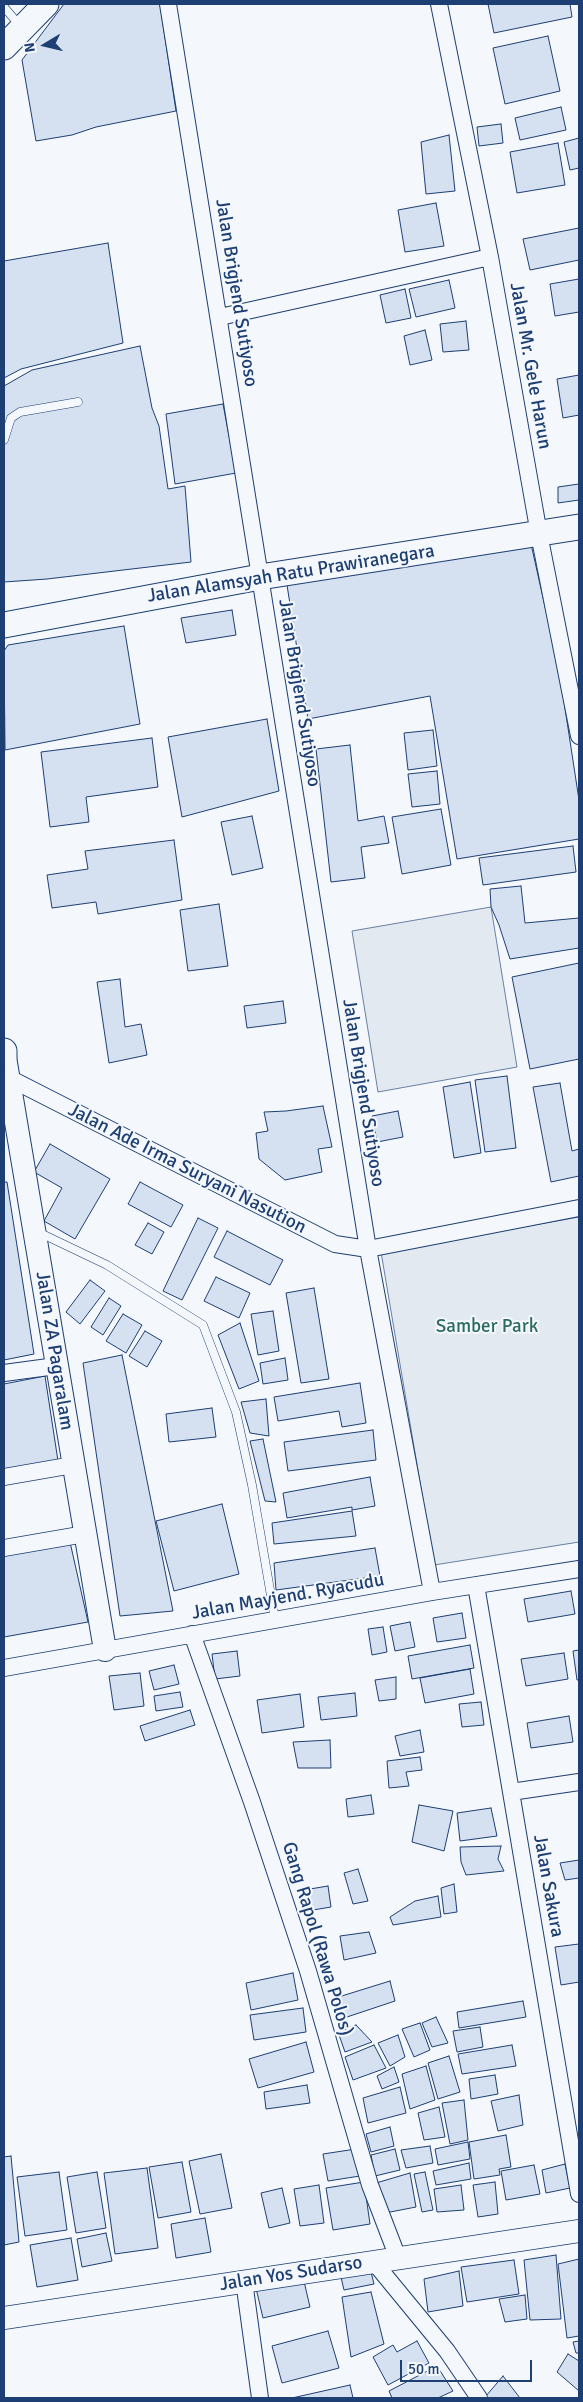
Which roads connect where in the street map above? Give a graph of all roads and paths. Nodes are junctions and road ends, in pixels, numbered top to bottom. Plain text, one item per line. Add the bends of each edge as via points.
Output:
1 (46, 4) edge
2 (168, 4) edge
3 (439, 4) edge
4 (4, 7) edge
5 (22, 28) junction
6 (4, 47) edge
7 (490, 257) junction
8 (220, 317) junction
9 (78, 402) dead end
10 (4, 440) edge
11 (579, 527) edge
12 (539, 534) junction
13 (260, 577) junction
14 (4, 625) edge
15 (579, 736) edge
16 (5, 1061) edge
17 (579, 1208) edge
18 (34, 1230) junction
19 (368, 1249) junction
20 (56, 1366) junction
21 (4, 1374) edge
22 (73, 1465) junction
23 (4, 1477) edge
24 (85, 1534) junction
25 (4, 1548) edge
26 (579, 1569) edge
27 (476, 1585) junction
28 (432, 1592) junction
29 (274, 1620) junction
30 (192, 1634) junction
31 (105, 1650) junction
32 (4, 1668) edge
33 (579, 1782) edge
34 (511, 1792) junction
35 (579, 2194) edge
36 (579, 2231) edge
37 (398, 2258) junction
38 (373, 2261) junction
39 (244, 2281) junction
40 (4, 2318) edge
41 (260, 2398) edge
42 (479, 2398) edge

1 - 5 main road
2 - 8 street, Jalan Brigjend Sutiyoso
3 - 7 street, Jalan Mr. Gele Harun
4 - 5 lane
5 - 6 main road
7 - 8 street
7 - 12 street, Jalan Mr. Gele Harun
8 - 13 street, Jalan Brigjend Sutiyoso
9 - 10 lane via 20,412 12,418
11 - 12 main road, Jalan Alamsyah Ratu Prawiranegara
12 - 13 main road, Jalan Alamsyah Ratu Prawiranegara
12 - 15 street, Jalan Mr. Gele Harun
13 - 14 main road, Jalan Alamsyah Ratu Prawiranegara
13 - 19 street, Jalan Brigjend Sutiyoso
16 - 18 street, Jalan ZA Pagaralam
16 - 19 street, Jalan Ade Irma Suryani Nasution via 327,1241 349,1248
17 - 19 street, Jalan Ade Irma Suryani Nasution
18 - 20 street, Jalan ZA Pagaralam
18 - 29 lane via 107,1265 203,1325 236,1412 252,1485
19 - 28 street, Jalan Brigjend Sutiyoso
20 - 21 street
20 - 22 street, Jalan ZA Pagaralam
22 - 23 street
22 - 24 street, Jalan ZA Pagaralam
24 - 25 street
24 - 31 street, Jalan ZA Pagaralam
26 - 27 street, Jalan Mayjend. Ryacudu
27 - 28 street, Jalan Mayjend. Ryacudu
27 - 34 street, Jalan Sakura
28 - 29 street, Jalan Mayjend. Ryacudu
29 - 30 street, Jalan Mayjend. Ryacudu
30 - 31 street, Jalan Mayjend. Ryacudu
30 - 37 street, Gang Rapol (Rawa Polos) via 265,1839 308,1971 370,2185
31 - 32 street, Jalan Mayjend. Ryacudu
33 - 34 street
34 - 35 street, Jalan Sakura
36 - 37 street, Jalan Yos Sudarso
37 - 38 street, Jalan Yos Sudarso
38 - 39 street, Jalan Yos Sudarso
38 - 42 street via 447,2351
39 - 40 street, Jalan Yos Sudarso
39 - 41 street

